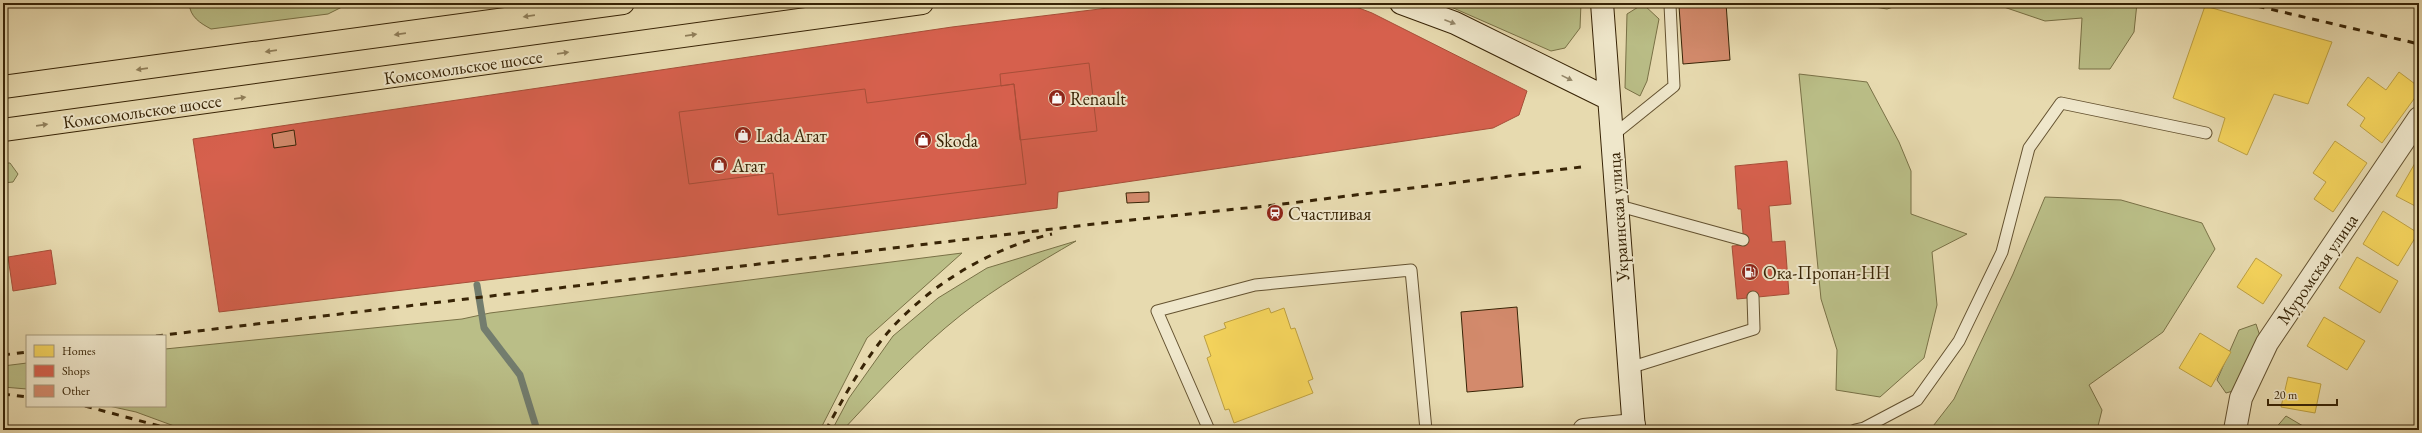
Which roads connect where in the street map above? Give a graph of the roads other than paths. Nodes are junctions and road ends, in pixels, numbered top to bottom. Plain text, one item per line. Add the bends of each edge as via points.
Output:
1 (623, 3) edge
2 (922, 3) edge
3 (1400, 3) edge
4 (1602, 3) edge
5 (1670, 4) dead end
6 (3, 87) edge
7 (1609, 98) junction
8 (2419, 118) edge
9 (3, 130) edge
10 (2206, 133) dead end
11 (1612, 136) junction
12 (1616, 205) junction
13 (1743, 240) dead end
14 (1753, 297) dead end
15 (1629, 368) junction
16 (1634, 428) edge
17 (1209, 430) edge
18 (1426, 430) edge
19 (1584, 430) edge
20 (1855, 430) edge
21 (2235, 430) edge

1 -> 6 main road
9 -> 2 main road, Комсомольское шоссе
3 -> 7 street via 1455,23
4 - 7 street, Украинская улица
5 - 11 lane via 1674,86
7 - 11 street, Украинская улица
8 - 21 street, Муромская улица via 2267,343 2241,398
10 - 20 lane via 2061,103 2028,148 2002,252 1959,341 1917,400 1864,428
11 - 12 street, Украинская улица
12 - 13 lane
12 - 15 street, Украинская улица
14 - 15 lane via 1754,329
15 - 16 street, Украинская улица
16 - 19 street
17 - 18 lane via 1157,311 1255,284 1411,270

